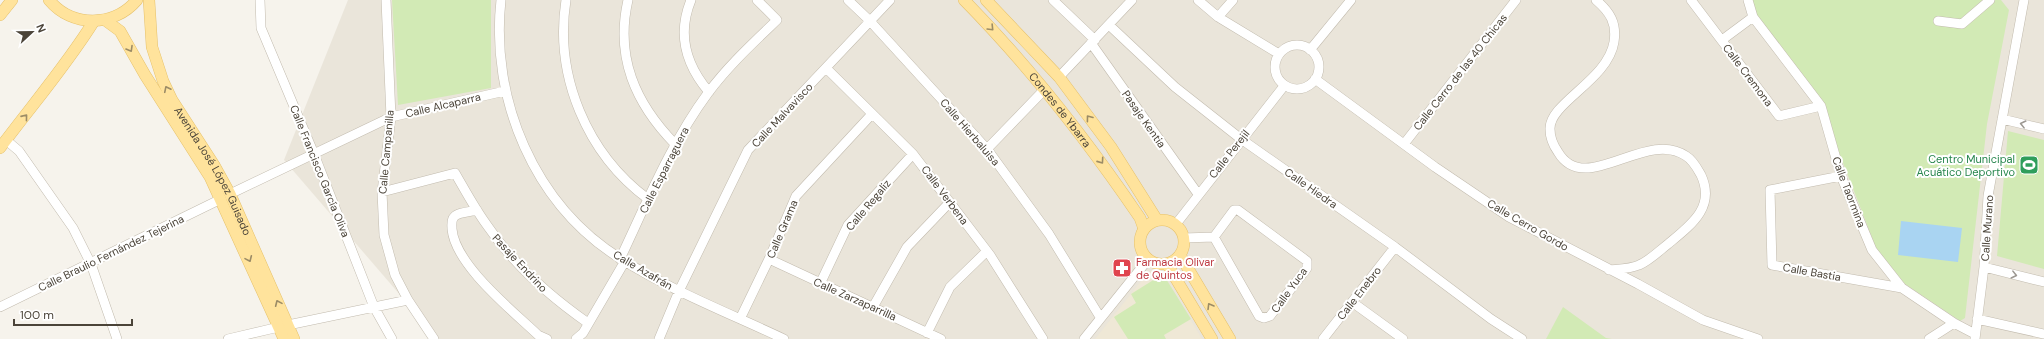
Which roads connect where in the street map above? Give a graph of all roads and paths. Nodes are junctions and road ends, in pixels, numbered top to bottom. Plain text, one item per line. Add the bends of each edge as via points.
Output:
1 (12, 0) edge
2 (49, 0) edge
3 (137, 0) edge
4 (149, 0) edge
5 (260, 0) edge
6 (386, 0) edge
7 (501, 0) edge
8 (566, 0) edge
9 (628, 0) edge
10 (691, 0) edge
11 (756, 0) edge
12 (848, 0) edge
13 (890, 0) edge
14 (964, 0) edge
15 (986, 0) edge
16 (1053, 0) edge
17 (1198, 0) edge
18 (1233, 0) edge
19 (1352, 0) edge
20 (1516, 0) edge
21 (1596, 0) edge
22 (1691, 0) edge
23 (1748, 0) edge
24 (1990, 0) edge
25 (2024, 0) edge
26 (1126, 2) edge
27 (0, 15) edge
28 (1218, 17) junction
29 (1753, 17) junction
30 (869, 20) junction
31 (100, 21) junction
32 (1938, 21) dead end
33 (1109, 25) junction
34 (1722, 40) junction
35 (1093, 42) junction
36 (1310, 50) junction
37 (1279, 54) junction
38 (826, 68) junction
39 (1059, 77) junction
40 (1315, 79) junction
41 (1284, 86) junction
42 (1045, 89) junction
43 (505, 91) junction
44 (709, 92) junction
45 (1821, 106) junction
46 (872, 114) junction
47 (391, 117) junction
48 (2002, 119) junction
49 (2044, 129) edge
50 (1241, 139) junction
51 (3, 144) edge
52 (675, 144) junction
53 (1404, 144) junction
54 (987, 148) junction
55 (314, 154) junction
56 (913, 154) junction
57 (1841, 176) junction
58 (382, 192) junction
59 (1198, 194) junction
60 (225, 196) junction
61 (648, 199) junction
62 (950, 202) junction
63 (477, 210) junction
64 (1157, 220) junction
65 (1176, 224) junction
66 (1144, 229) junction
67 (1214, 237) junction
68 (1184, 238) junction
69 (1395, 248) junction
70 (987, 251) junction
71 (1180, 255) junction
72 (1146, 258) junction
73 (769, 259) junction
74 (622, 260) junction
75 (91, 264) junction
76 (1167, 264) junction
77 (1638, 266) junction
78 (1984, 267) junction
79 (1609, 270) junction
80 (2044, 282) edge
81 (820, 284) junction
82 (1638, 284) junction
83 (1902, 288) junction
84 (679, 291) junction
85 (408, 300) junction
86 (1352, 302) junction
87 (0, 307) edge
88 (374, 307) junction
89 (872, 307) junction
90 (740, 318) junction
91 (1100, 318) junction
92 (1977, 319) junction
93 (588, 323) junction
94 (1954, 323) junction
95 (284, 326) junction
96 (927, 333) junction
97 (2044, 334) edge
98 (1087, 337) edge
99 (1975, 337) edge
100 (117, 339) edge
101 (228, 339) edge
102 (284, 339) edge
103 (294, 339) edge
104 (392, 339) edge
105 (434, 339) edge
106 (548, 339) edge
107 (576, 339) edge
108 (659, 339) edge
109 (784, 339) edge
110 (941, 339) edge
111 (1043, 339) edge
112 (1212, 339) edge
113 (1230, 339) edge
114 (1323, 339) edge
115 (1403, 339) edge
116 (1522, 339) edge
117 (1758, 339) edge
118 (1929, 339) edge

1 - 27 main road
2 - 31 main road via 54,7 70,16
3 - 31 main road via 119,15
60 -> 4 main road, Avenida José López Guisado via 214,165 163,82 152,47
5 - 55 street, Calle Francisco García Oliva via 261,28
6 - 47 street, Calle Campanilla
7 - 43 street, Calle Azafrán via 499,37
8 - 61 street via 562,25 564,54 575,102 597,144 614,169
9 - 52 street via 623,36 633,86 646,111
10 - 44 street via 686,22 685,45 692,69
11 - 44 street, Calle Esparraguera via 777,20
12 - 30 street, Calle Hierbaluisa
13 - 30 street, Calle Malvavisco
14 -> 42 main road, Condes de Ybarra via 1017,55
15 - 39 main road, Condes de Ybarra
16 - 35 street, Pasaje Kentia
17 - 28 street
18 - 28 street
19 - 36 street
20 - 53 street, Calle Cerro de las 40 Chicas
21 - 77 street via 1614,20 1612,52 1596,76 1557,110 1551,121 1553,144 1561,158 1581,169 1599,167 1646,150 1677,151 1687,156 1704,182 1706,197 1692,224
22 - 34 street, Calle Cremona
23 - 29 street, Calle Taormina
24 - 32 street via 1962,24
25 - 48 street, Calle Murano
26 - 33 street
28 - 37 street
29 - 34 street
29 - 45 street, Calle Taormina
30 - 38 street, Calle Malvavisco
30 - 54 street, Calle Hierbaluisa
51 -> 31 main road
31 -> 60 main road, Avenida José López Guisado via 120,31 145,75
33 - 35 street
33 - 50 street, Calle Hiedra via 1175,87
34 - 45 street, Calle Cremona via 1779,116
35 - 39 street
35 - 59 street, Pasaje Kentia
36 - 37 street via 1304,46 1290,46
36 - 40 street via 1318,60 1319,67
37 - 41 street via 1276,60 1276,74
38 - 46 street, Calle Verbena
38 - 84 street, Calle Malvavisco via 748,150
64 -> 39 main road, Condes de Ybarra via 1111,147
40 - 41 street via 1305,88 1298,90
40 - 53 street, Calle Cerro Gordo
41 - 50 street, Calle Perejil
42 - 54 street
42 -> 66 main road, Condes de Ybarra via 1098,157 1140,218
43 - 47 street, Calle Alcaparra
43 - 74 street, Calle Azafrán via 523,144 545,185 580,227
44 - 52 street, Calle Esparraguera
45 - 57 street, Calle Taormina
46 - 56 street, Calle Verbena
46 - 73 street, Calle Grama via 796,196
47 - 55 street, Calle Alcaparra
47 - 58 street, Calle Campanilla
49 -> 48 street
48 - 78 street, Calle Murano via 1988,196
50 - 59 street, Calle Perejil
50 - 69 street, Calle Hiedra
51 - 75 street via 19,152 73,228
52 - 61 street, Calle Esparraguera
53 - 79 street, Calle Cerro Gordo via 1509,217
54 - 91 street, Calle Hierbaluisa via 1049,234
55 - 60 street, Calle Alcaparra
55 - 88 street, Calle Francisco García Oliva
56 - 62 street, Calle Verbena
56 - 81 street, Calle Regaliz via 848,225
57 - 83 street, Calle Taormina via 1872,250
57 - 83 street, Calle Bastia via 1770,190 1772,264
58 - 63 street, Pasaje Endrino via 455,173
58 - 85 street, Calle Campanilla via 384,235 395,275
59 - 65 street, Calle Perejil
60 - 75 street, Calle Braulio Fernández Tejerina
60 - 95 main road, Avenida José López Guisado
61 - 74 street, Calle Esparraguera
62 - 70 street, Calle Verbena
62 - 89 street via 907,247
63 - 93 street, Pasaje Endrino via 504,248 532,278
63 - 106 street via 454,217 452,232 460,251 491,291 538,335
64 - 65 main road via 1164,219
64 - 66 main road
65 - 68 main road
66 - 72 main road via 1140,247
67 - 67 street, Calle Yuca via 1234,210 1238,210 1307,261 1307,268 1270,316 1264,318 1259,316
67 - 68 street
68 - 71 main road
69 - 86 street, Calle Enebro
69 - 116 street, Calle Hiedra
70 - 96 street via 950,287
70 - 111 street, Calle Verbena
71 - 76 main road
113 -> 71 main road
72 - 76 main road via 1152,262
72 - 91 street via 1146,262
73 - 81 street, Calle Zarzaparrilla
73 - 90 street, Calle Grama
74 - 84 street, Calle Azafrán
74 - 93 street, Calle Esparraguera
75 - 87 street, Calle Braulio Fernández Tejerina
75 - 100 street
76 - 112 main road
77 - 79 street
77 - 82 street
78 -> 80 street
78 - 92 street, Calle Murano
79 - 82 street, Calle Cerro Gordo
81 - 89 street, Calle Zarzaparrilla
82 - 117 street, Calle Cerro Gordo via 1703,320
83 - 94 street, Calle Taormina
84 - 90 street, Calle Azafrán
84 - 108 street, Calle Malvavisco
85 - 88 street
85 - 105 street, Calle Campanilla
86 - 114 street, Calle Enebro
86 - 115 street
88 - 95 street
88 - 104 street, Calle Francisco García Oliva
89 - 96 street, Calle Zarzaparrilla
90 - 109 street, Calle Azafrán
91 - 98 street
92 - 97 street
92 - 99 street, Calle Murano
93 - 107 street, Calle Esparraguera
94 - 99 street, Calle Taormina
94 - 118 street
95 - 101 street
95 - 102 main road, Avenida José López Guisado
95 - 103 main road, Avenida José López Guisado
96 - 110 street, Calle Zarzaparrilla

